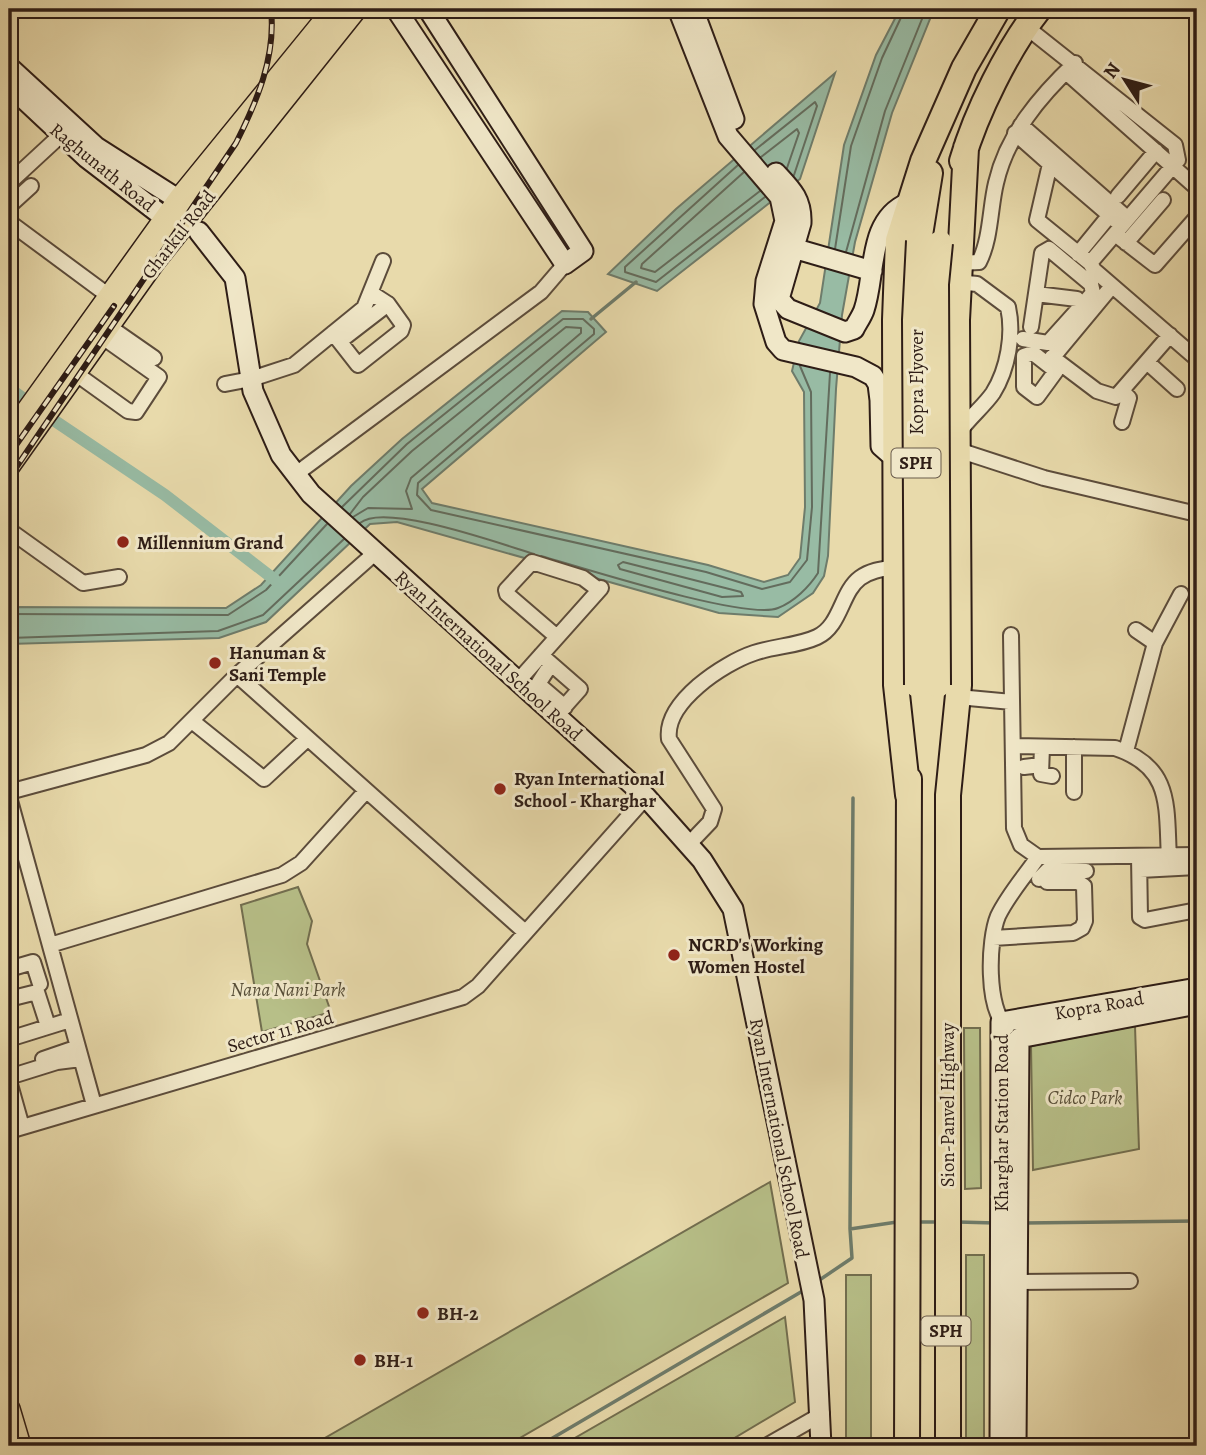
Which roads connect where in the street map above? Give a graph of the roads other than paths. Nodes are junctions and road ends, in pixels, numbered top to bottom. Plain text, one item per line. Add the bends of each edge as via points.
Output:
1 (334, 9) edge
2 (356, 9) edge
3 (396, 9) edge
4 (428, 9) edge
5 (678, 9) edge
6 (693, 9) edge
7 (998, 9) edge
8 (1032, 18) edge
9 (9, 67) edge
10 (1070, 68) junction
11 (9, 85) edge
12 (498, 119) junction
13 (1018, 129) junction
14 (478, 133) junction
15 (734, 133) junction
16 (62, 134) junction
17 (936, 138) junction
18 (966, 148) junction
19 (1156, 151) junction
20 (92, 153) junction
21 (1050, 164) junction
22 (1173, 166) junction
23 (9, 183) edge
24 (31, 186) dead end
25 (1197, 188) edge
26 (786, 194) junction
27 (1163, 200) dead end
28 (908, 203) junction
29 (1116, 203) junction
30 (9, 206) edge
31 (184, 218) junction
32 (1197, 218) edge
33 (9, 222) edge
34 (1122, 230) junction
35 (929, 242) junction
36 (800, 250) junction
37 (1078, 254) junction
38 (383, 261) dead end
39 (565, 264) junction
40 (872, 271) junction
41 (958, 273) junction
42 (1087, 274) junction
43 (1112, 286) junction
44 (371, 293) junction
45 (1036, 294) junction
46 (108, 296) junction
47 (388, 304) junction
48 (105, 331) junction
49 (1170, 335) junction
50 (337, 337) junction
51 (154, 358) dead end
52 (1197, 359) edge
53 (1147, 362) junction
54 (68, 368) junction
55 (251, 379) junction
56 (225, 384) dead end
57 (1177, 388) dead end
58 (1122, 391) junction
59 (1122, 422) dead end
60 (9, 436) edge
61 (954, 445) junction
62 (898, 453) junction
63 (9, 466) edge
64 (296, 474) junction
65 (1197, 514) edge
66 (9, 530) edge
67 (375, 553) junction
68 (896, 567) junction
69 (119, 577) dead end
70 (1181, 594) dead end
71 (1136, 630) dead end
72 (553, 634) junction
73 (1011, 635) dead end
74 (1155, 643) junction
75 (546, 659) junction
76 (237, 676) junction
77 (518, 681) junction
78 (937, 689) junction
79 (1012, 702) junction
80 (560, 712) junction
81 (192, 721) junction
82 (307, 739) junction
83 (1013, 746) junction
84 (1041, 747) junction
85 (1074, 747) junction
86 (1126, 751) junction
87 (1041, 765) junction
88 (1024, 767) dead end
89 (1052, 776) dead end
90 (366, 790) junction
91 (9, 792) edge
92 (1074, 792) dead end
93 (908, 795) junction
94 (948, 795) joint
95 (9, 797) edge
96 (646, 797) junction
97 (689, 844) junction
98 (1197, 855) edge
99 (1038, 857) junction
100 (1169, 858) junction
101 (1139, 864) junction
102 (1197, 867) edge
103 (1086, 869) junction
104 (1197, 910) edge
105 (525, 932) junction
106 (993, 939) junction
107 (50, 945) junction
108 (9, 969) edge
109 (59, 978) junction
110 (40, 984) junction
111 (1197, 988) edge
112 (9, 994) edge
113 (9, 999) edge
114 (1197, 1004) edge
115 (70, 1018) junction
116 (1001, 1022) junction
117 (47, 1023) junction
118 (9, 1037) edge
119 (1019, 1038) junction
120 (79, 1053) junction
121 (11, 1075) edge
122 (94, 1105) junction
123 (12, 1129) edge
124 (1008, 1199) junction
125 (1008, 1247) junction
126 (1130, 1281) dead end
127 (1018, 1282) junction
128 (1009, 1331) junction
129 (9, 1409) edge
130 (822, 1414) junction
131 (906, 1415) junction
132 (946, 1415) junction
133 (20, 1446) edge
134 (766, 1446) edge
135 (821, 1446) edge
136 (902, 1446) edge
137 (907, 1446) edge
138 (942, 1446) edge
139 (948, 1446) edge
140 (1000, 1446) edge
141 (1016, 1446) edge

1 - 31 main road, Gharkul Road
2 - 31 main road, Gharkul Road
3 - 14 street
4 - 12 street
5 - 15 street
6 - 15 street
7 - 17 highway, SPH via 964,68
8 - 10 street
8 - 18 highway, SPH
9 - 20 street, Raghunath Road
10 - 13 street
10 - 19 street
10 - 22 street via 1175,145 1179,152
11 - 16 street, Raghunath Road
12 - 14 street
12 - 39 street via 583,251
13 - 21 street
13 - 29 street
13 - 41 street via 996,180 982,257
14 - 39 street
15 - 26 street
16 - 20 street, Raghunath Road
16 - 23 street
17 - 28 highway
17 - 35 highway, Kopra Flyover / SPH
18 - 35 highway, Kopra Flyover / SPH
18 - 41 highway
19 - 22 street
19 - 29 street
20 - 31 street, Raghunath Road
21 - 29 street
21 - 37 street via 1037,219
22 - 25 street
22 - 34 street
24 - 30 street
26 - 36 street via 801,210
26 - 62 street via 785,221 766,281 764,304 776,342 783,350 873,376 880,400 881,446
27 - 34 street
28 - 40 street via 883,225
28 - 62 highway via 898,240 895,282
29 - 34 street
29 - 37 street
31 - 46 main road, Gharkul Road
31 - 48 main road, Gharkul Road
31 - 55 street, Ryan International School Road via 235,278
32 - 34 street via 1155,265
33 - 46 street
34 - 42 street
35 - 78 highway, Kopra Flyover / SPH, bridge via 936,284
36 - 40 street
36 - 40 street via 778,294 783,305 845,332 854,329 864,311
37 - 42 street
38 - 44 street
39 - 64 street via 541,292
41 - 61 highway
41 - 61 street via 1008,307 1013,328 992,394 973,412
42 - 43 street
42 - 45 street via 1074,302
42 - 45 street via 1046,249
42 - 45 street via 1093,293 1045,344 1027,333
43 - 49 street
43 - 58 street via 1050,360 1107,396 1116,397
44 - 47 street
44 - 50 street via 364,308
46 - 54 main road, Gharkul Road
47 - 50 street
47 - 50 street via 403,328 361,363
48 - 51 street
48 - 54 main road, Gharkul Road
48 - 54 street via 159,377 136,412
49 - 52 street
49 - 53 street
50 - 55 street via 294,365
53 - 57 street
53 - 58 street
54 - 60 main road, Gharkul Road
54 - 63 main road, Gharkul Road
55 - 56 street
55 - 64 street, Ryan International School Road via 281,455
58 - 59 street via 1129,404
61 - 65 street via 1044,478
61 - 78 highway
62 - 68 highway
64 - 67 street, Ryan International School Road
66 - 69 street via 83,583
67 - 76 street
67 - 77 street, Ryan International School Road
68 - 93 highway via 896,685
68 - 97 street via 872,571 857,580 825,633 743,658 696,688 675,712 669,739 714,809 710,822
70 - 74 street
71 - 74 street
72 - 72 street via 597,588 579,576 530,564 505,592
72 - 75 street
73 - 79 street
74 - 86 street
75 - 77 street
75 - 80 street via 538,684
75 - 80 street via 580,689
76 - 81 street
76 - 82 street
77 - 80 street, Ryan International School Road
78 - 79 street
78 - 93 highway, Kopra Flyover / SPH
78 - 94 highway, Kopra Flyover / SPH
79 - 83 street
80 - 96 street, Ryan International School Road
81 - 82 street via 264,779
81 - 91 street via 169,743 146,755
82 - 90 street
83 - 84 street
83 - 99 street via 1014,828 1021,845
84 - 85 street
84 - 87 street
85 - 86 street
85 - 92 street
86 - 100 street via 1157,776 1166,792
87 - 88 street
87 - 89 street via 1042,775
90 - 105 street
90 - 107 street via 302,863 282,875
93 - 131 highway, Sion-Panvel Highway / SPH
94 - 132 highway, Sion-Panvel Highway / SPH
95 - 107 street
96 - 97 street, Ryan International School Road
96 - 105 street, Sector 11 Road
97 - 130 street, Ryan International School Road via 719,882 733,909 814,1300
98 - 100 street
99 - 103 street
99 - 106 street via 1002,909
100 - 101 street
101 - 102 street
101 - 103 street
101 - 104 street via 1142,919
103 - 106 street via 1048,870 1043,881 1084,886 1082,928 1073,933
105 - 122 street, Sector 11 Road via 463,997
106 - 116 street via 992,1002
107 - 109 street
108 - 110 street via 33,962
109 - 110 street
109 - 115 street
110 - 112 street
111 - 116 street, Kopra Road
113 - 117 street via 37,992
114 - 119 street, Kopra Road
115 - 117 street
115 - 118 street
115 - 120 street
116 - 119 street, Kharghar Station Road
116 - 124 street, Kharghar Station Road
117 - 118 street
119 - 124 street, Kharghar Station Road
120 - 121 street
120 - 121 street via 68,1069
120 - 122 street
121 - 123 street
122 - 123 street, Sector 11 Road
124 - 125 street, Kharghar Station Road
125 - 127 street, Kharghar Station Road
125 - 128 street, Kharghar Station Road
126 - 127 street
127 - 128 street, Kharghar Station Road
128 - 140 street, Kharghar Station Road
128 - 141 street, Kharghar Station Road
129 - 133 main road
130 - 134 street
130 - 135 street, Ryan International School Road
131 - 136 highway
131 - 137 highway, SPH
132 - 138 highway, SPH
132 - 139 highway

